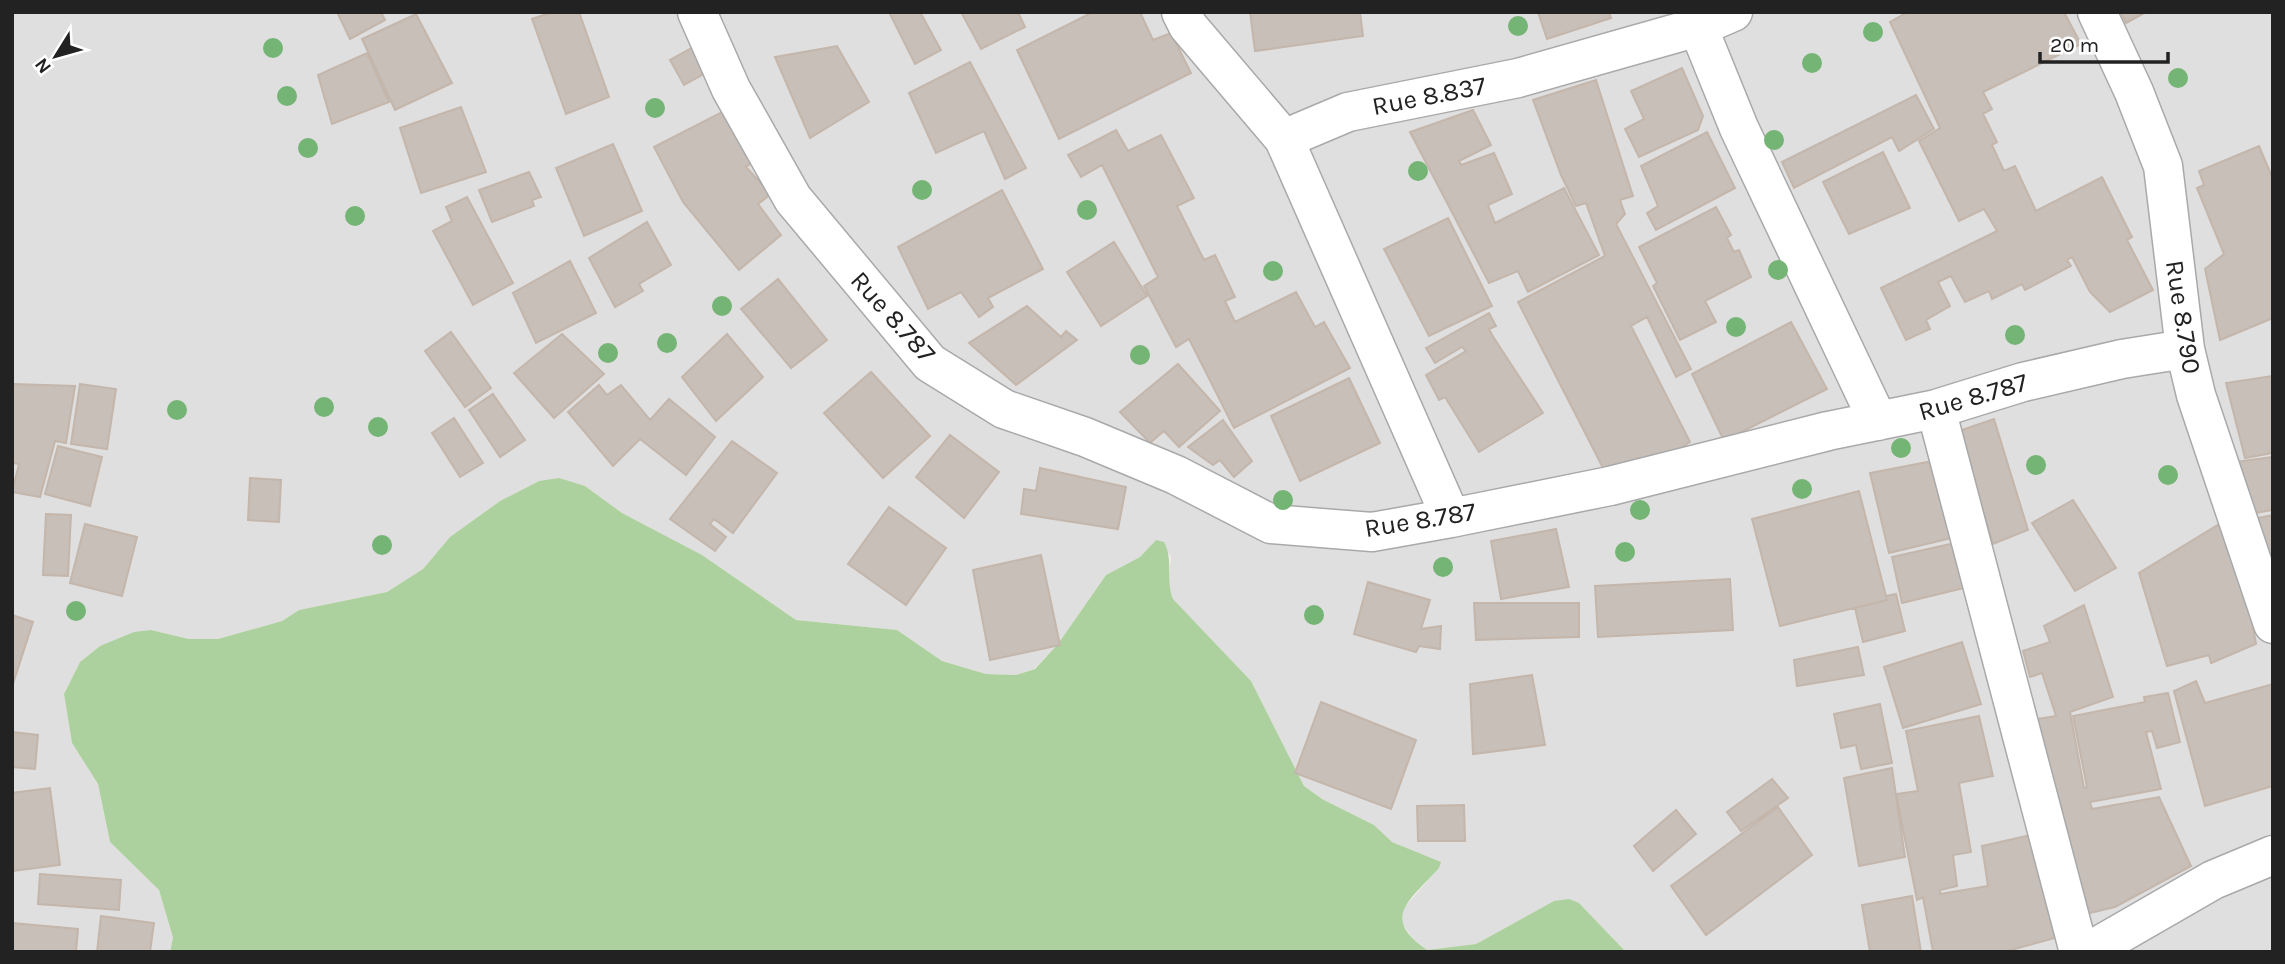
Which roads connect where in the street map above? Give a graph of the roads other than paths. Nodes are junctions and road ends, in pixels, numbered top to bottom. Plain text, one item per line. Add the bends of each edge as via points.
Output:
1 (696, 12) edge
2 (1181, 12) edge
3 (1733, 12) edge
4 (2097, 12) edge
5 (1698, 27) junction
6 (1284, 139) junction
7 (2185, 349) junction
8 (1936, 409) junction
9 (1878, 421) junction
10 (1451, 518) junction
11 (2273, 624) edge
12 (2273, 855) edge
13 (2079, 952) edge
14 (2088, 952) edge

1 - 10 street, Rue 8.787 via 731,89 793,199 930,363 1004,410 1176,475 1271,524 1372,532
2 - 6 street
3 - 5 street, Rue 8.837
4 - 7 street, Rue 8.790 via 2163,166
5 - 6 street, Rue 8.837 via 1518,78 1348,112
5 - 9 street via 1739,128
6 - 10 street
7 - 8 street, Rue 8.787 via 2024,382
7 - 11 street, Rue 8.790 via 2214,456
8 - 9 street, Rue 8.787
8 - 13 street
9 - 10 street, Rue 8.787 via 1610,486
12 - 14 street via 2213,880

